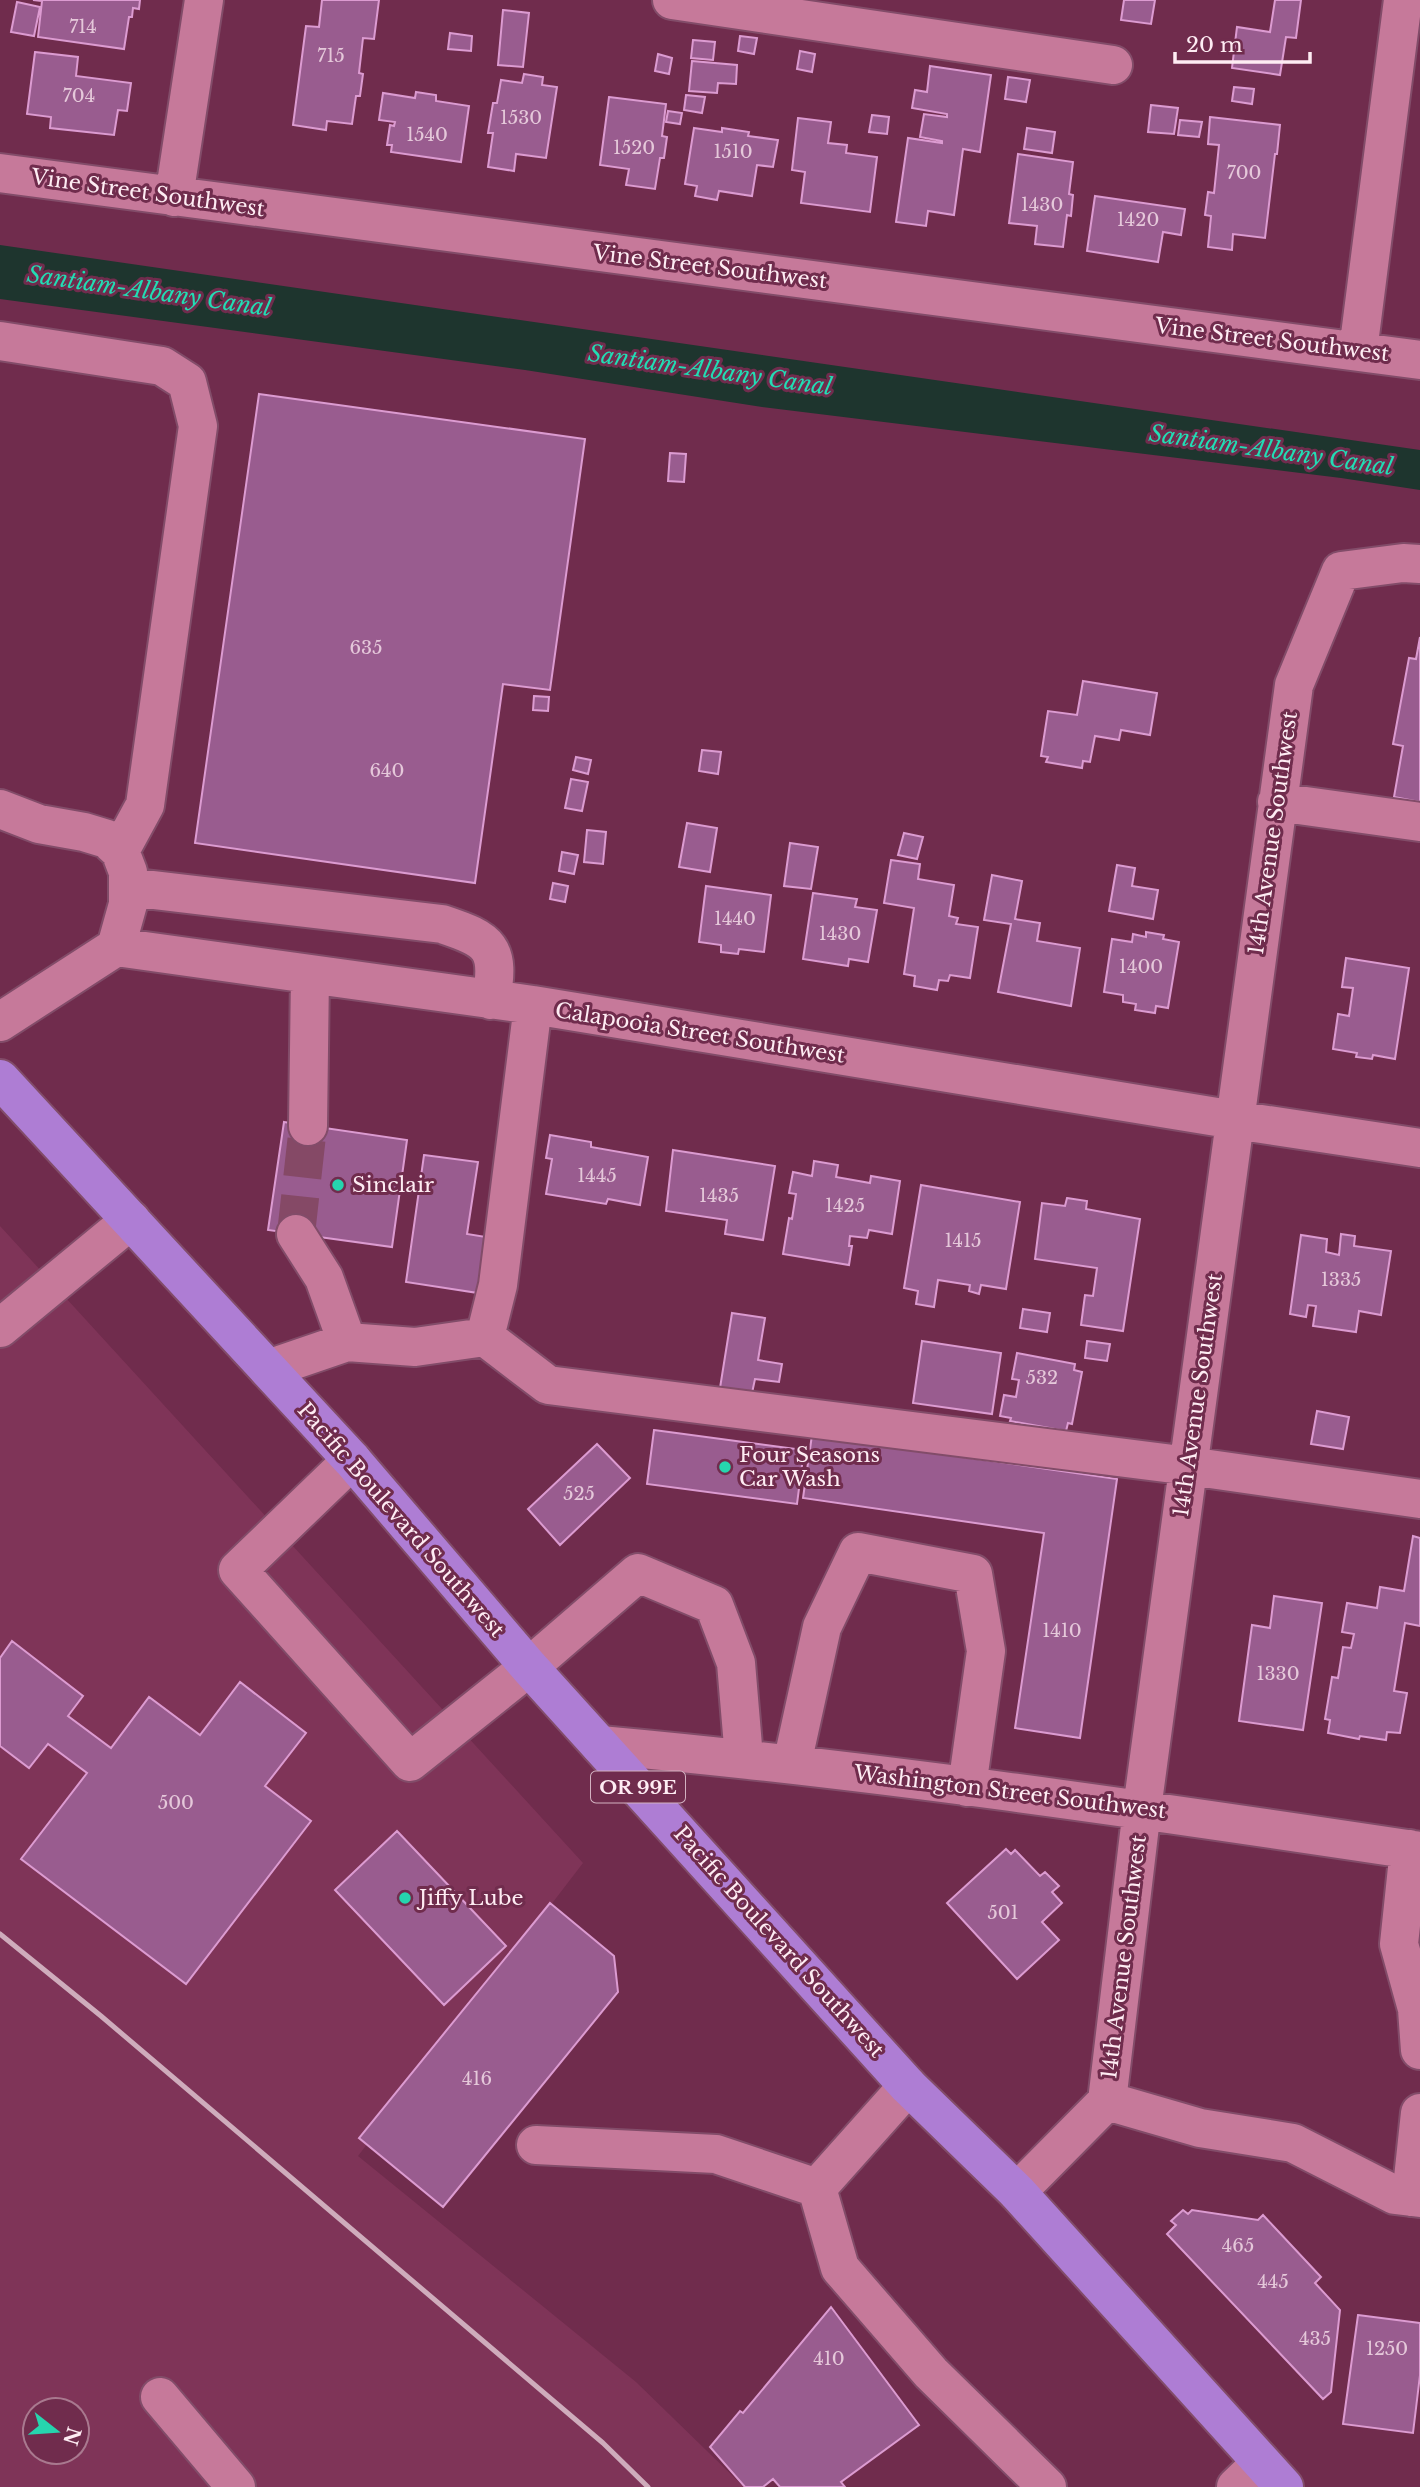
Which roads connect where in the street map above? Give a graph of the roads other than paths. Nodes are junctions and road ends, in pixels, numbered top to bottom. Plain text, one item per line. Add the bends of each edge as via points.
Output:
1 (204, 0) edge
2 (672, 0) edge
3 (1403, 0) edge
4 (1113, 65) dead end
5 (0, 173) edge
6 (174, 197) junction
7 (0, 341) edge
8 (1358, 351) junction
9 (1420, 359) edge
10 (1420, 564) edge
11 (1277, 802) junction
12 (0, 810) edge
13 (1420, 822) edge
14 (120, 850) junction
15 (128, 887) junction
16 (116, 947) junction
17 (310, 974) junction
18 (491, 1000) junction
19 (533, 1005) junction
20 (0, 1022) edge
21 (0, 1079) edge
22 (1235, 1120) junction
23 (308, 1126) tunnel mouth
24 (1420, 1148) edge
25 (131, 1220) junction
26 (296, 1234) tunnel mouth
27 (0, 1328) edge
28 (485, 1337) junction
29 (347, 1342) junction
30 (268, 1369) junction
31 (352, 1460) junction
32 (1189, 1466) junction
33 (1420, 1499) edge
34 (529, 1667) junction
35 (600, 1745) junction
36 (744, 1758) junction
37 (792, 1764) junction
38 (967, 1787) junction
39 (1142, 1809) junction
40 (1414, 1850) edge
41 (1420, 2050) edge
42 (908, 2086) junction
43 (1107, 2101) junction
44 (1420, 2113) edge
45 (536, 2145) dead end
46 (817, 2188) junction
47 (1017, 2192) junction
48 (1415, 2197) edge
49 (160, 2397) dead end
50 (1260, 2479) edge
51 (236, 2487) edge
52 (1047, 2487) edge

1 - 6 street
2 - 4 street
3 - 8 street
5 - 6 street, Vine Street Southwest
6 - 8 street, Vine Street Southwest
7 - 14 street via 162,366 187,383 198,426 145,805
8 - 9 street, Vine Street Southwest
10 - 11 street, 14th Avenue Southwest via 1341,571 1294,685
11 - 13 street
11 - 22 street, 14th Avenue Southwest
12 - 14 street via 107,839
14 - 15 street
15 - 16 street
15 - 18 street via 442,924 469,933 494,955
16 - 17 street, Calapooia Street Southwest
16 - 20 street
17 - 18 street, Calapooia Street Southwest
17 - 23 street
18 - 19 street, Calapooia Street Southwest
19 - 22 street, Calapooia Street Southwest
19 - 28 street via 498,1285
21 - 25 main road, Pacific Boulevard Southwest / OR 99E
22 - 24 street, Calapooia Street Southwest
22 - 32 street, 14th Avenue Southwest
25 - 27 street
25 - 30 main road, Pacific Boulevard Southwest / OR 99E
26 - 29 street via 324,1278
28 - 29 street via 415,1348
28 - 32 street via 548,1385
29 - 30 street
30 - 31 main road, Pacific Boulevard Southwest / OR 99E
31 - 34 main road, Pacific Boulevard Southwest / OR 99E
31 - 34 street via 238,1570 410,1762
32 - 33 street
32 - 39 street, 14th Avenue Southwest
34 - 35 main road, Pacific Boulevard Southwest / OR 99E
34 - 36 street via 638,1573 714,1605 736,1663
35 - 36 street, Washington Street Southwest
35 - 42 main road, Pacific Boulevard Southwest / OR 99E
36 - 37 street, Washington Street Southwest
37 - 38 street, Washington Street Southwest
37 - 38 street via 822,1627 858,1552 973,1574 986,1651
38 - 39 street, Washington Street Southwest
39 - 40 street, Washington Street Southwest
39 - 43 street, 14th Avenue Southwest
40 - 41 street via 1399,1944 1417,2009
42 - 46 street
42 - 47 main road, Pacific Boulevard Southwest / OR 99E
43 - 47 street, 14th Avenue Southwest
43 - 48 street via 1200,2128 1293,2143 1395,2195
44 - 48 street
45 - 46 street via 716,2154
46 - 52 street via 840,2269 931,2373
47 - 50 main road, Pacific Boulevard Southwest / OR 99E
49 - 51 street

